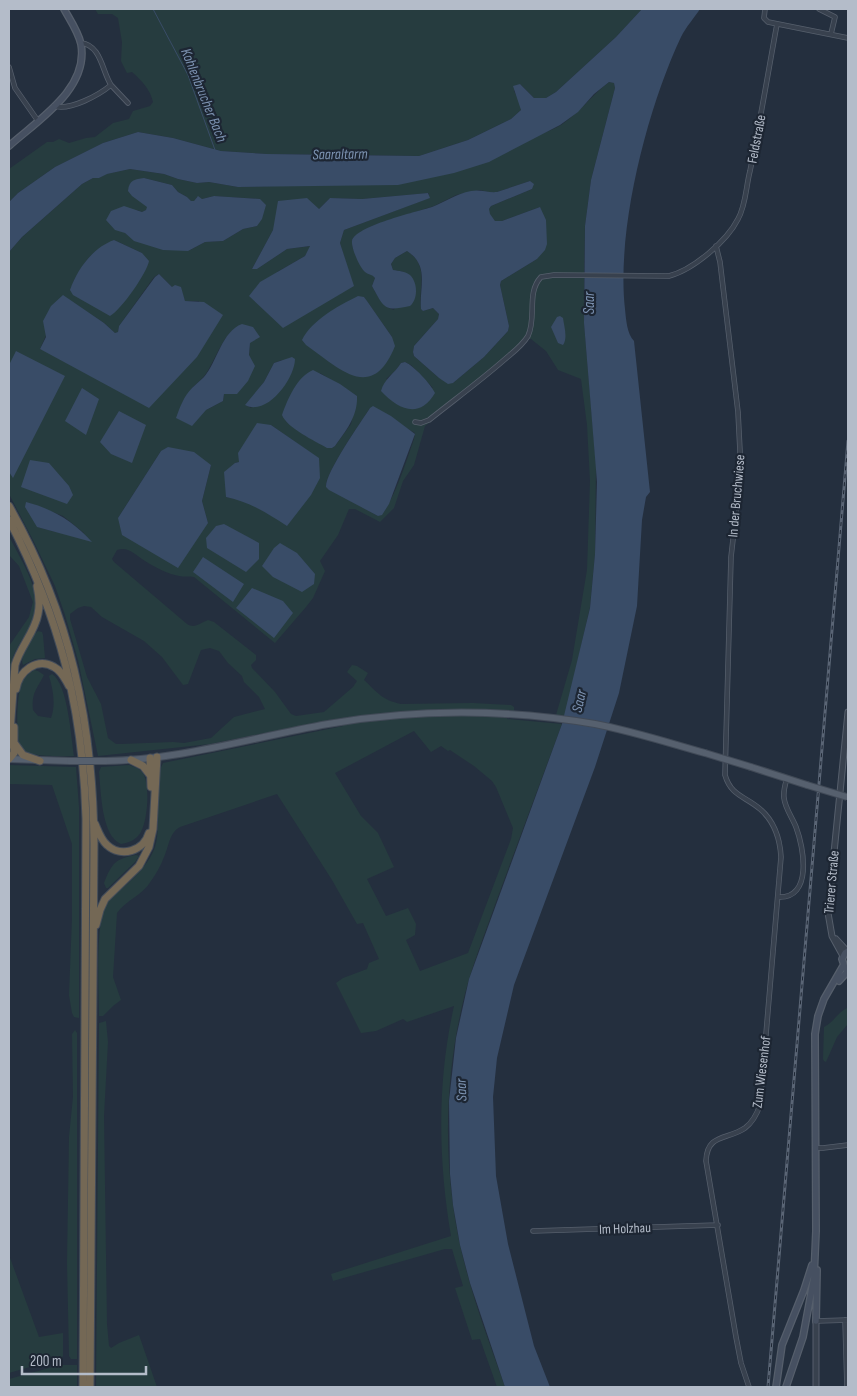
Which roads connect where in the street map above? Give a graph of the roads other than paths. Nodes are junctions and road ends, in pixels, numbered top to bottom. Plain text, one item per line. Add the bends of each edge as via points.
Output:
1 (64, 9) edge
2 (765, 9) edge
3 (819, 9) edge
4 (777, 24) junction
5 (831, 34) junction
6 (848, 38) edge
7 (81, 43) junction
8 (9, 66) edge
9 (111, 85) junction
10 (128, 103) dead end
11 (54, 106) junction
12 (38, 121) junction
13 (9, 146) edge
14 (716, 246) junction
15 (415, 422) dead end
16 (9, 506) edge
17 (9, 520) edge
18 (34, 571) junction
19 (73, 693) junction
20 (848, 712) edge
21 (847, 720) edge
22 (12, 745) edge
23 (725, 747) joint
24 (846, 748) edge
25 (153, 757) junction
26 (9, 759) edge
27 (131, 760) junction
28 (40, 761) junction
29 (150, 776) junction
30 (787, 778) junction
31 (847, 798) edge
32 (94, 821) junction
33 (778, 897) junction
34 (93, 937) junction
35 (846, 953) edge
36 (843, 966) junction
37 (848, 971) edge
38 (822, 1006) junction
39 (88, 1011) junction
40 (848, 1145) edge
41 (816, 1148) junction
42 (718, 1225) junction
43 (533, 1231) dead end
44 (815, 1253) junction
45 (847, 1320) edge
46 (816, 1321) junction
47 (87, 1372) junction
48 (83, 1387) edge
49 (90, 1387) edge
50 (749, 1387) edge
51 (776, 1387) edge
52 (786, 1387) edge
53 (816, 1387) edge
54 (847, 1387) edge

1 - 7 main road
2 - 4 street via 764,19
3 - 5 street via 835,17
4 - 5 street
4 - 14 street, Feldstraße via 740,216
5 - 6 street
7 - 9 street via 97,54
7 - 11 main road via 79,72
8 - 12 street via 15,88
9 - 10 street
9 - 11 street via 88,100
11 - 12 main road
12 - 13 main road
14 - 15 street, Feldstraße via 696,264 669,276 541,277 534,288 531,324 523,342 429,420
14 - 23 street, In der Bruchwiese via 737,400 740,451 732,542
16 - 32 highway via 44,577 72,660 88,741
17 - 18 highway
18 - 19 highway via 57,632
18 - 22 highway via 39,597 38,615 15,665
19 - 22 highway via 62,673 53,666 39,664 24,671 16,689
19 - 39 highway via 85,792
20 - 21 street, Trierer Straße
21 - 24 street, Trierer Straße
22 - 26 highway via 14,753
22 - 28 highway via 23,755
23 - 33 street, Zum Wiesenhof via 725,774 729,785 760,809 777,833 781,857
24 - 35 street, Trierer Straße via 828,913 830,927
25 - 27 main road
25 - 29 highway
25 - 30 main road, bridge via 342,722 469,712 596,724
25 - 34 highway via 153,828 149,848 139,866 105,900
26 - 28 main road
27 - 28 main road, bridge
27 - 29 highway via 143,766
29 - 32 highway via 150,829 147,839 138,848 124,852 110,848
30 - 31 main road, bridge
30 - 33 street via 783,796 799,838 802,875 794,894
32 - 34 highway
33 - 42 street, Zum Wiesenhof via 760,1105 746,1127 716,1140 706,1154
34 - 39 highway
35 - 36 main road
36 - 37 main road
36 - 38 main road
37 - 38 main road
38 - 41 main road via 815,1034
39 - 47 highway
40 - 41 street
41 - 44 main road
42 - 43 street, Im Holzhau
42 - 50 street, Zum Wiesenhof via 736,1337
44 - 46 main road via 818,1278
44 - 51 main road via 782,1344
44 - 52 main road via 808,1318
45 - 46 street
45 - 54 street
46 - 53 street
47 - 48 highway
47 - 49 highway

